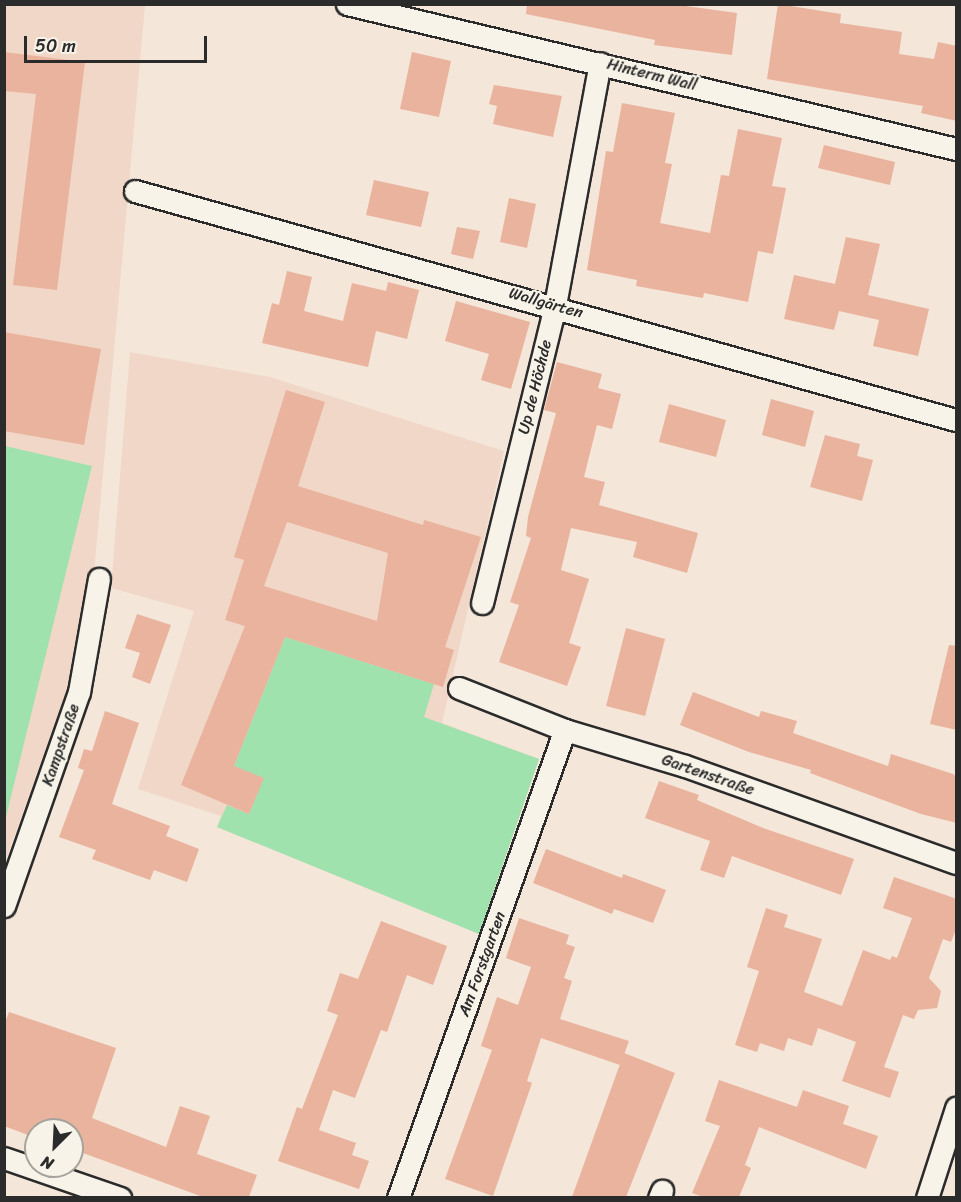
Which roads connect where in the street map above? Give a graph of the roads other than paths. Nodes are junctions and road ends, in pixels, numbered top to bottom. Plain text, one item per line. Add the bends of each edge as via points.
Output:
1 (347, 4) edge
2 (600, 63) junction
3 (957, 149) edge
4 (135, 191) dead end
5 (555, 305) junction
6 (957, 420) edge
7 (99, 579) dead end
8 (482, 603) dead end
9 (459, 688) dead end
10 (566, 730) junction
11 (957, 863) edge
12 (4, 906) edge
13 (957, 1108) edge
14 (4, 1158) edge
15 (120, 1197) edge
16 (398, 1197) edge
17 (927, 1197) edge

1 - 2 street, Hinterm Wall
2 - 3 street, Hinterm Wall
2 - 5 street, Up de Höchde
4 - 5 street, Wallgärten
5 - 6 street, Wallgärten
5 - 8 street, Up de Höchde
7 - 12 street, Kampstraße via 79,692
9 - 10 street, Gartenstraße
10 - 11 street, Gartenstraße via 685,766
10 - 16 street, Am Forstgarten
13 - 17 street
14 - 15 street

